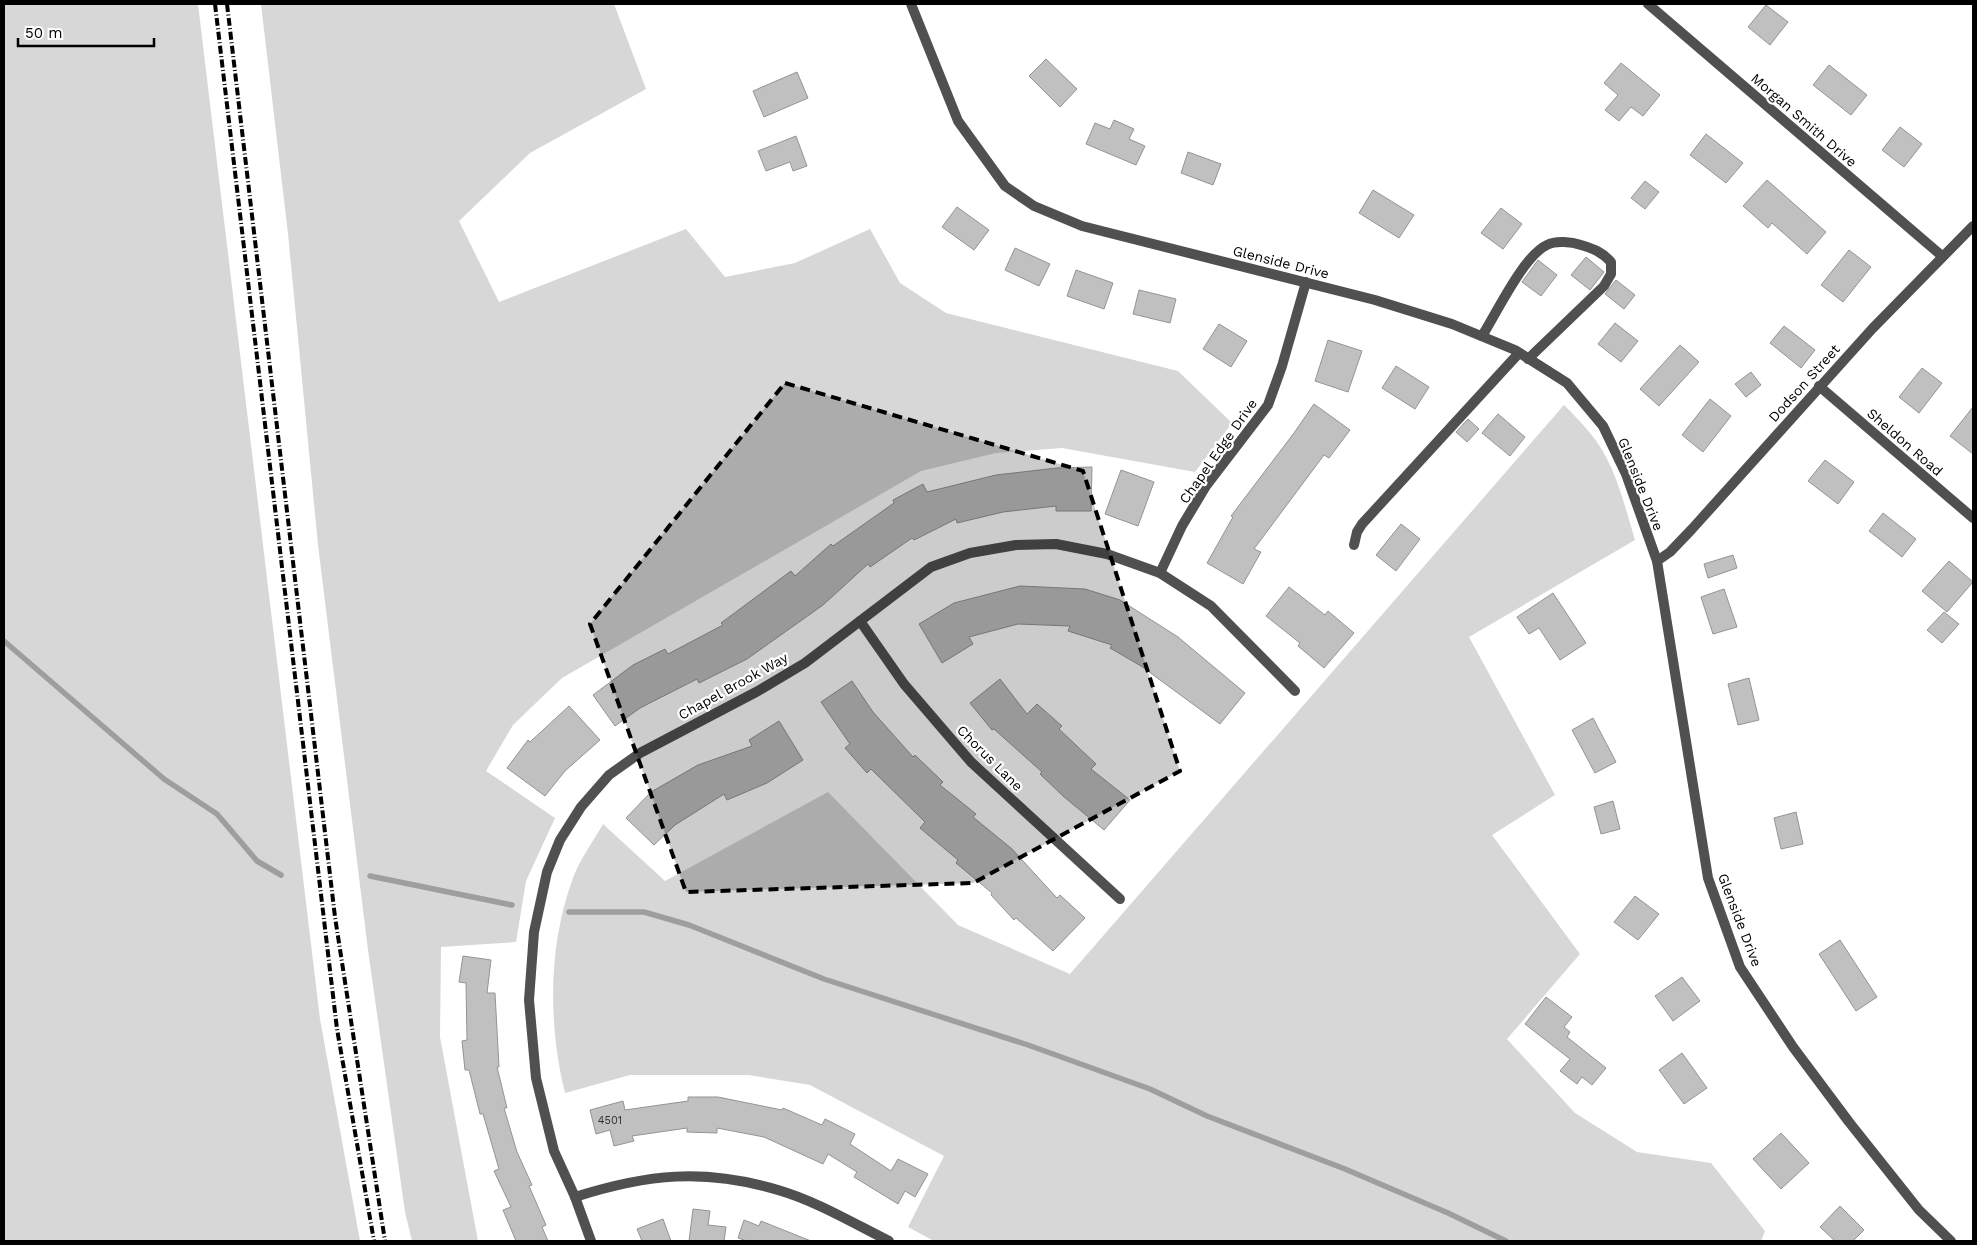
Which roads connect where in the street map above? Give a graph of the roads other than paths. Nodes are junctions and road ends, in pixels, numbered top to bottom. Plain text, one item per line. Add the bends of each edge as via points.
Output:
1 (911, 4) edge
2 (1648, 4) edge
3 (1973, 226) edge
4 (1942, 256) junction
5 (1306, 282) junction
6 (1482, 336) junction
7 (1519, 353) junction
8 (1528, 359) junction
9 (1819, 386) junction
10 (1973, 518) edge
11 (1354, 545) dead end
12 (1657, 561) junction
13 (1160, 573) junction
14 (860, 621) junction
15 (1296, 691) dead end
16 (1120, 899) dead end
17 (575, 1197) junction
18 (591, 1241) edge
19 (889, 1241) edge
20 (1951, 1241) edge

1 - 5 street, Glenside Drive via 958,121 1005,186 1034,206 1082,226
2 - 4 street, Morgan Smith Drive
3 - 4 street, Dodson Street
4 - 9 street, Dodson Street
5 - 6 street, Glenside Drive via 1385,303
5 - 13 street, Chapel Edge Drive via 1268,405 1206,486 1182,526
6 - 7 street, Glenside Drive
6 - 8 street via 1520,272 1545,245 1577,244 1603,253 1611,262 1611,274 1604,286
7 - 8 street, Glenside Drive
7 - 11 street via 1362,524
8 - 12 street, Glenside Drive via 1567,382 1603,426 1626,474
9 - 10 street, Sheldon Road
9 - 12 street, Dodson Street via 1692,529
12 - 20 street, Glenside Drive via 1708,878 1740,967 1793,1047 1849,1122 1919,1210
13 - 14 street, Chapel Brook Way via 1108,554 1056,544 1016,545 970,553 931,567
13 - 15 street, Chapel Brook Way via 1211,606
14 - 16 street, Chorus Lane via 904,684 971,762
14 - 17 street, Chapel Brook Way via 805,663 640,753 609,775 581,806 560,840 547,872 534,932 528,1000 536,1078 554,1151
17 - 18 street, Chapel Brook Way
17 - 19 street via 656,1177 693,1175 729,1178 779,1190

